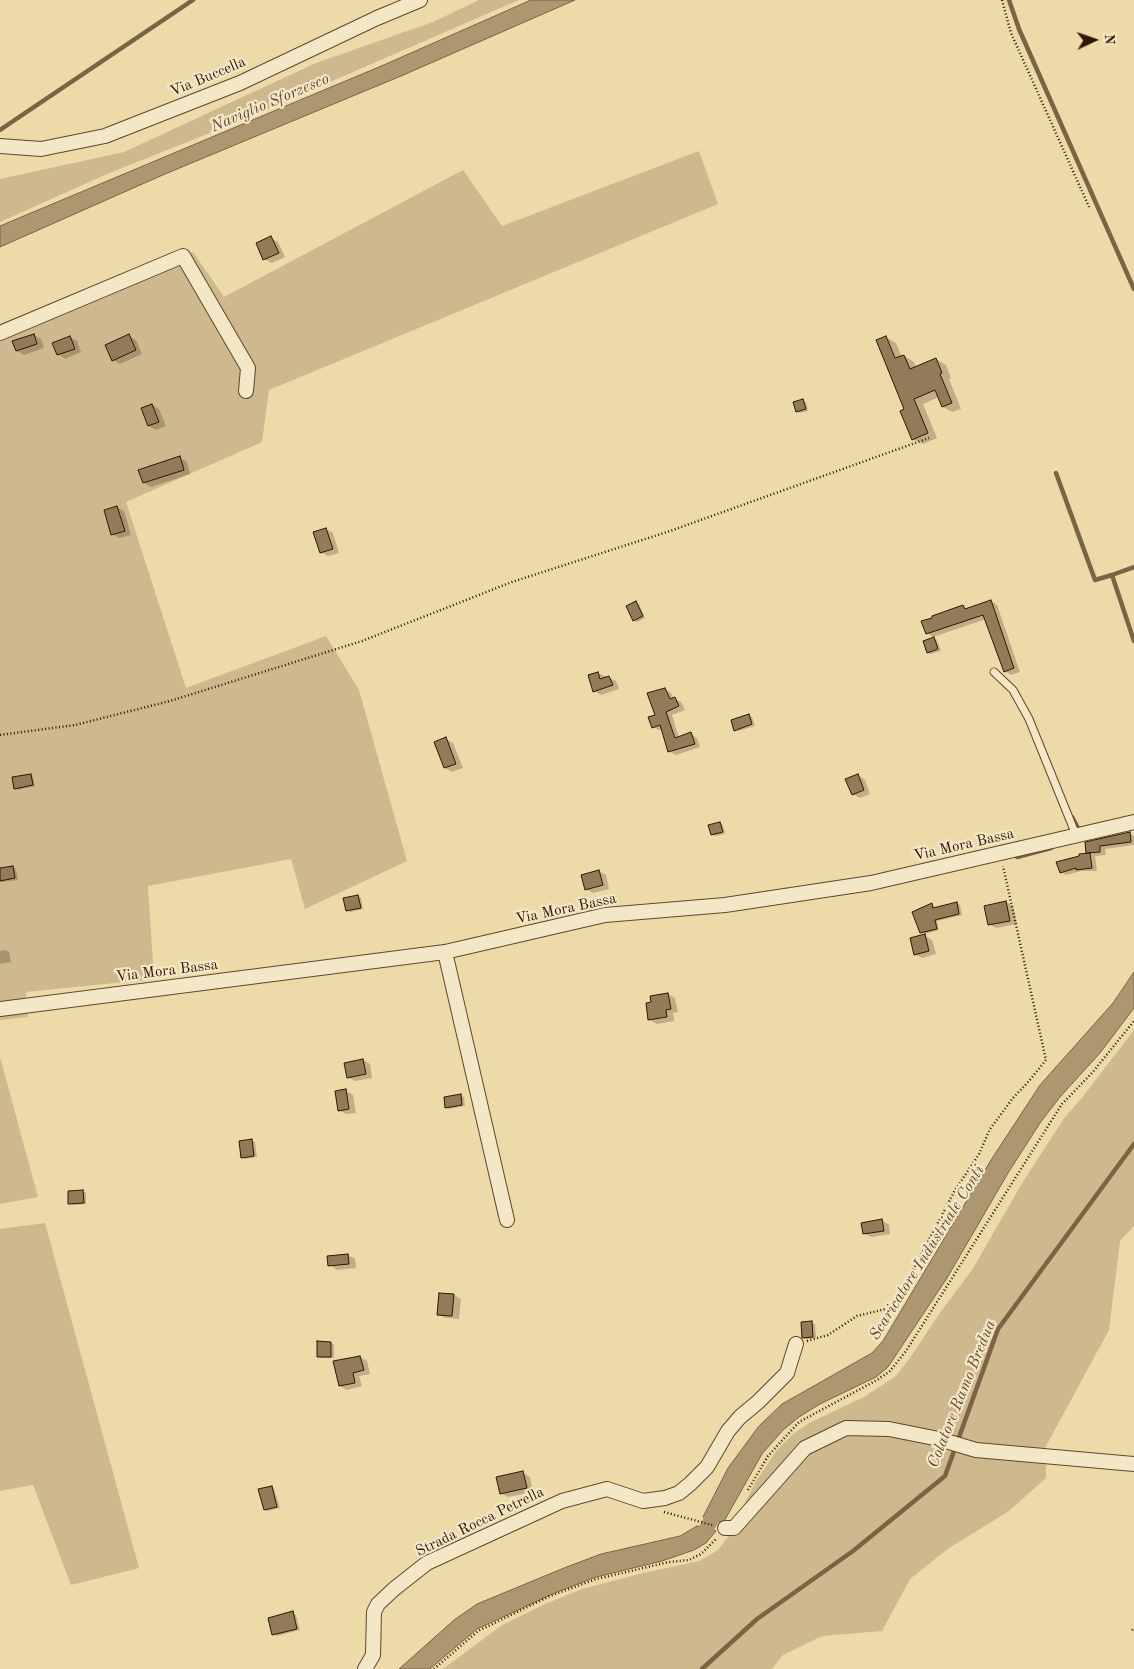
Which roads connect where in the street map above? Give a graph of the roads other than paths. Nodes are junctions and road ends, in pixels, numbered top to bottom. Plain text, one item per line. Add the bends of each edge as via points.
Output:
1 (420, 0) edge
2 (0, 146) edge
3 (0, 333) edge
4 (246, 391) dead end
5 (994, 672) dead end
6 (1134, 822) edge
7 (1079, 835) junction
8 (445, 952) junction
9 (0, 1009) edge
10 (507, 1220) dead end
11 (796, 1344) road end
12 (1134, 1464) edge
13 (720, 1527) road end
14 (365, 1669) edge

1 - 2 street, Via Buccella via 240,82 105,136 41,149
3 - 4 street via 183,256 248,368
5 - 7 lane via 1013,690 1029,719
6 - 7 street, Via Mora Bassa
7 - 8 street, Via Mora Bassa via 871,883 725,905 605,915
8 - 9 street, Via Mora Bassa
8 - 10 street
11 - 14 street, Strada Rocca Petrella via 787,1373 740,1417 707,1467 679,1493 643,1501 607,1490 562,1501 427,1563 378,1604 374,1612 373,1655
12 - 13 street via 976,1450 889,1429 846,1428 805,1448 734,1528

